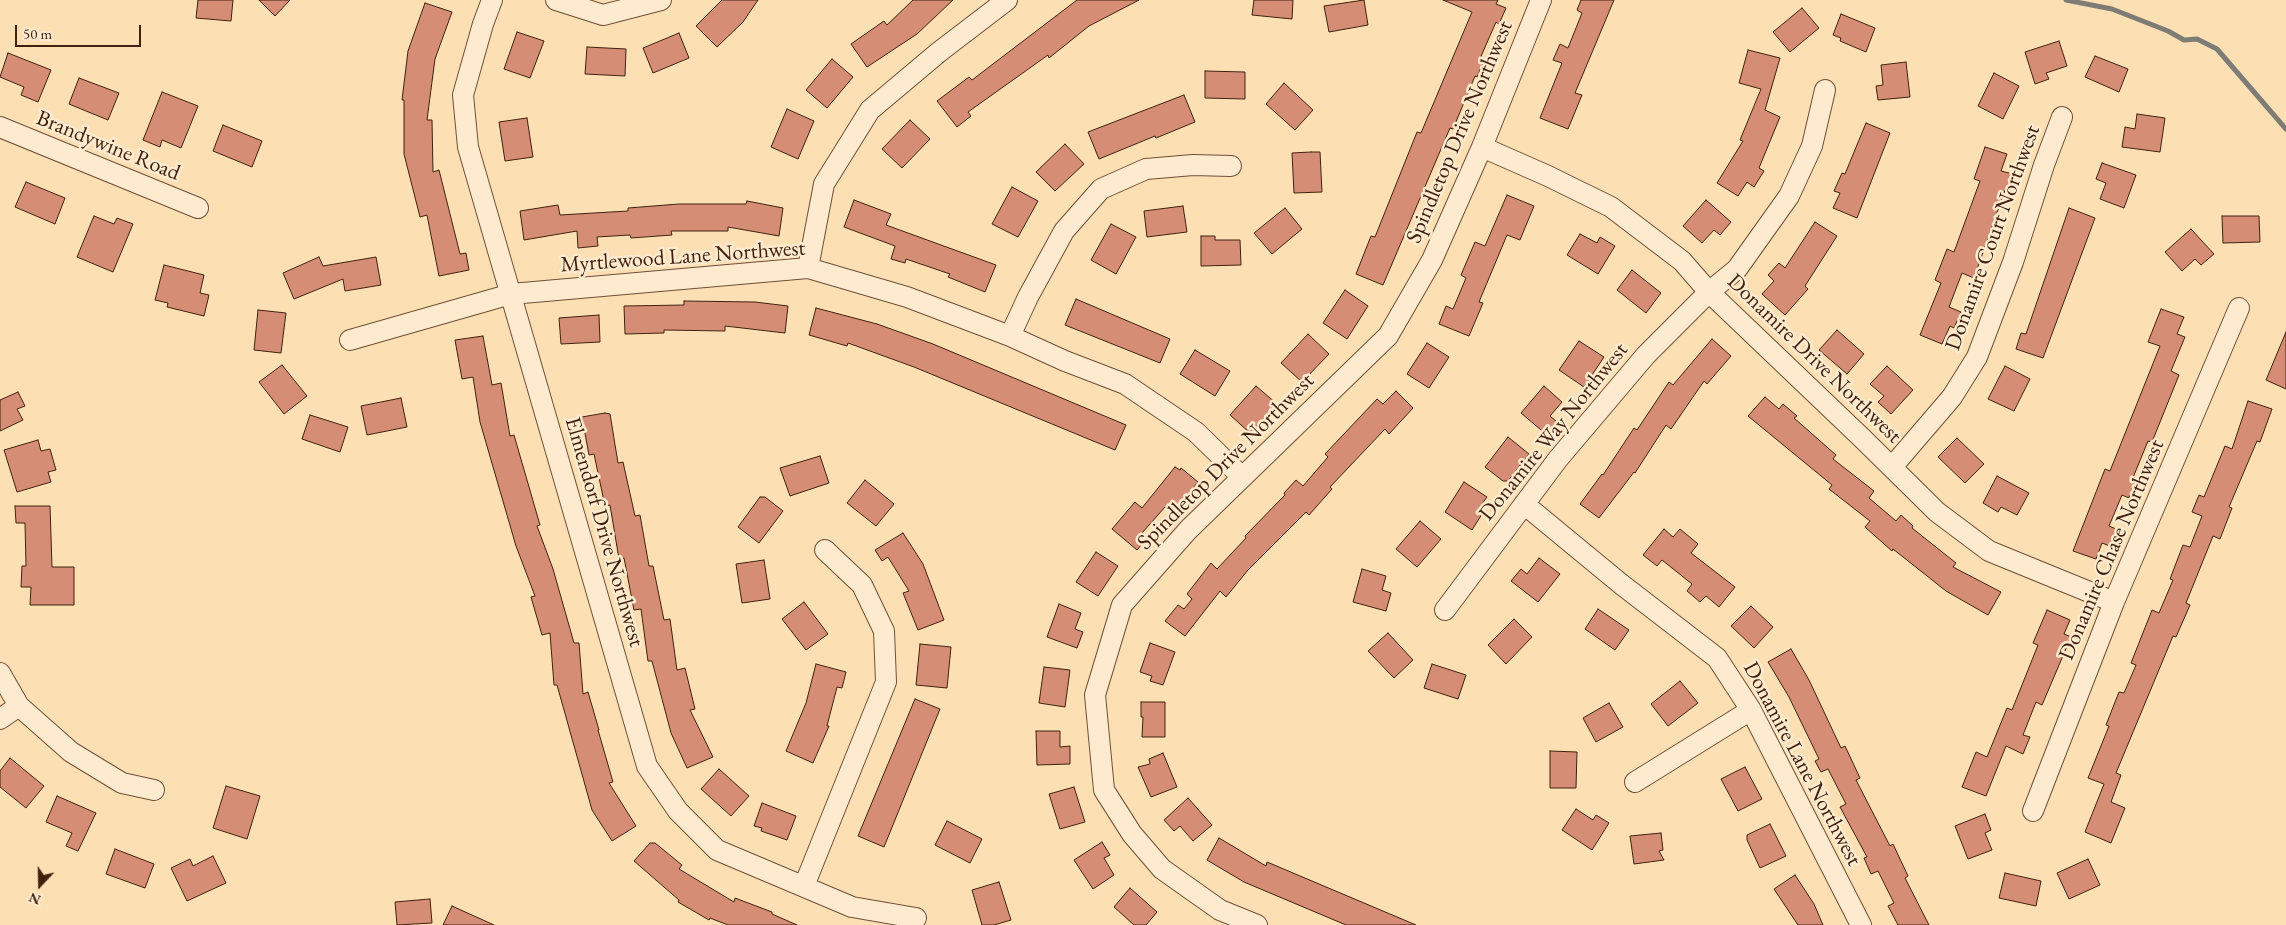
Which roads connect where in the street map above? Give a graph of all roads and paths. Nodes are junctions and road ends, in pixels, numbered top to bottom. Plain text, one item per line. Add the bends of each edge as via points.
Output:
1 (492, 0) edge
2 (556, 0) edge
3 (660, 0) edge
4 (1007, 0) edge
5 (1541, 0) edge
6 (1825, 90) dead end
7 (2062, 118) dead end
8 (0, 127) edge
9 (1482, 147) junction
10 (1231, 166) dead end
11 (198, 208) dead end
12 (808, 268) junction
13 (1709, 292) junction
14 (511, 294) junction
15 (2239, 308) dead end
16 (1010, 336) junction
17 (350, 340) dead end
18 (1892, 467) junction
19 (1242, 477) junction
20 (1524, 504) junction
21 (825, 550) dead end
22 (2114, 602) junction
23 (1445, 610) dead end
24 (0, 673) edge
25 (19, 706) junction
26 (1750, 710) junction
27 (0, 719) edge
28 (1635, 782) dead end
29 (154, 790) dead end
30 (2033, 811) dead end
31 (804, 886) junction
32 (916, 918) dead end
33 (1257, 925) edge
34 (1861, 925) edge

1 - 14 street, Elmendorf Drive Northwest via 463,94 468,147
2 - 3 street via 603,16
4 - 12 street via 870,110 824,184
5 - 9 street, Spindletop Drive Northwest
6 - 13 street, Donamire Way Northwest via 1812,146 1789,196 1737,268
7 - 18 street, Donamire Court Northwest via 1977,357 1952,397
8 - 11 street, Brandywine Road
9 - 13 street, Donamire Drive Northwest via 1611,207 1682,261
9 - 19 street, Spindletop Drive Northwest via 1432,260 1388,336
10 - 16 street via 1193,165 1146,170 1101,189 1064,231
12 - 14 street, Myrtlewood Lane Northwest
12 - 16 street, Myrtlewood Lane Northwest via 908,297
13 - 18 street, Donamire Drive Northwest
13 - 20 street, Donamire Way Northwest via 1646,354
14 - 17 street, Myrtlewood Lane Northwest
14 - 31 street, Elmendorf Drive Northwest via 647,766 678,811 717,850
15 - 22 street, Donamire Chase Northwest
16 - 19 street, Myrtlewood Lane Northwest via 1125,384 1196,432
18 - 22 street, Donamire Drive Northwest via 1937,512 1989,551
19 - 33 street, Spindletop Drive Northwest via 1188,530 1122,605 1095,695 1104,790 1132,834 1162,869 1220,910
20 - 23 street, Donamire Way Northwest
20 - 26 street, Donamire Lane Northwest via 1717,658
21 - 31 street via 862,585 884,631 886,682
22 - 30 street, Donamire Chase Northwest
24 - 25 street
25 - 27 street
25 - 29 street via 71,752 122,783
26 - 28 street
26 - 34 street, Donamire Lane Northwest
31 - 32 street, Elmendorf Drive Northwest via 852,907

